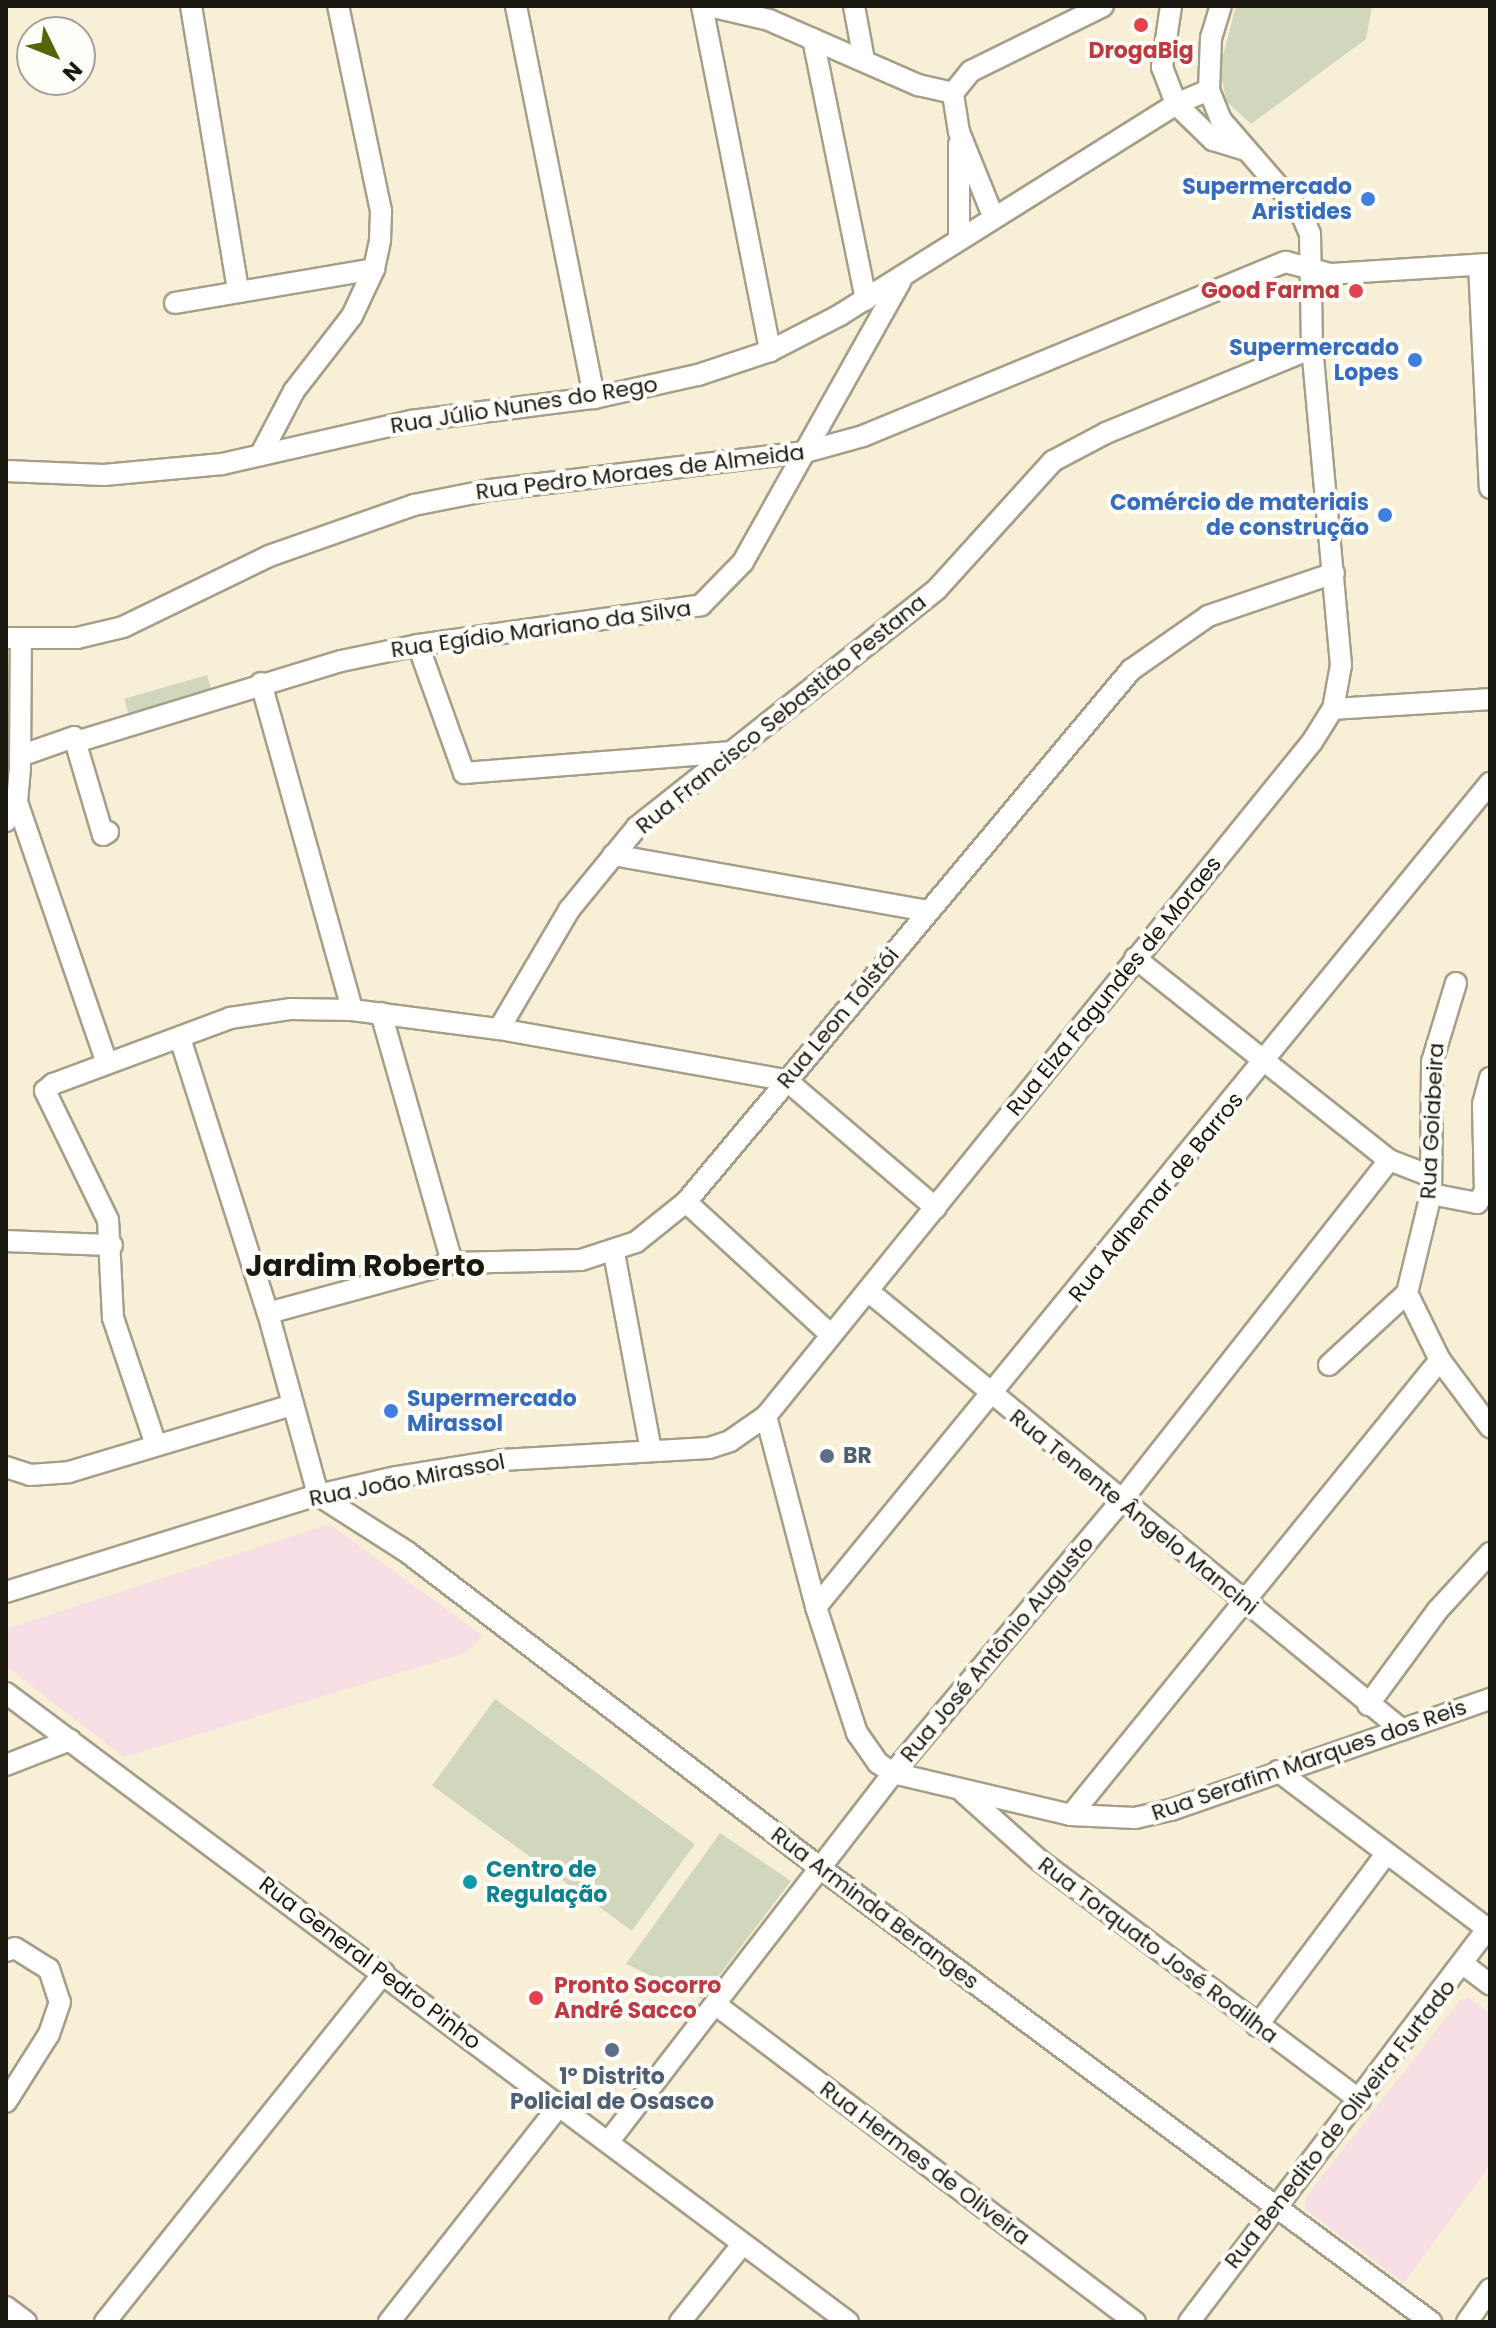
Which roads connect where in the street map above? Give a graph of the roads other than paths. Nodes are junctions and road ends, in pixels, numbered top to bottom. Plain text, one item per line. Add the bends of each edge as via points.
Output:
1 (191, 6) edge
2 (338, 6) edge
3 (516, 6) edge
4 (702, 6) edge
5 (709, 6) edge
6 (854, 6) edge
7 (1103, 6) edge
8 (1171, 6) edge
9 (1221, 6) edge
10 (813, 39) junction
11 (864, 60) junction
12 (1209, 90) junction
13 (953, 93) junction
14 (1176, 104) junction
15 (959, 132) junction
16 (1245, 150) junction
17 (993, 216) junction
18 (959, 236) junction
19 (1485, 265) edge
20 (1313, 266) junction
21 (374, 269) junction
22 (905, 274) junction
23 (238, 291) junction
24 (866, 300) junction
25 (175, 303) dead end
26 (1312, 348) junction
27 (770, 351) junction
28 (594, 398) junction
29 (805, 452) junction
30 (261, 454) junction
31 (6, 471) edge
32 (1490, 488) edge
33 (1334, 573) junction
34 (14, 638) edge
35 (418, 645) junction
36 (261, 683) junction
37 (1490, 699) edge
38 (1333, 709) junction
39 (76, 742) junction
40 (15, 744) edge
41 (728, 752) junction
42 (1490, 783) edge
43 (17, 802) junction
44 (6, 821) edge
45 (108, 832) dead end
46 (613, 855) junction
47 (927, 911) junction
48 (1135, 958) junction
49 (1456, 983) dead end
50 (352, 1010) junction
51 (381, 1013) junction
52 (499, 1029) junction
53 (174, 1040) junction
54 (1267, 1060) junction
55 (107, 1063) junction
56 (1490, 1078) edge
57 (786, 1080) junction
58 (1389, 1160) junction
59 (1431, 1185) junction
60 (686, 1202) junction
61 (936, 1208) junction
62 (6, 1241) edge
63 (112, 1245) junction
64 (614, 1253) junction
65 (452, 1263) junction
66 (868, 1291) junction
67 (1407, 1293) junction
68 (268, 1313) junction
69 (831, 1335) junction
70 (1440, 1360) junction
71 (1329, 1365) dead end
72 (992, 1396) junction
73 (293, 1405) junction
74 (766, 1416) junction
75 (1490, 1427) edge
76 (156, 1445) junction
77 (651, 1450) junction
78 (6, 1467) edge
79 (318, 1495) junction
80 (1121, 1501) junction
81 (1490, 1553) edge
82 (6, 1592) edge
83 (1245, 1601) junction
84 (816, 1607) junction
85 (6, 1693) edge
86 (1490, 1699) edge
87 (1368, 1705) junction
88 (1402, 1730) junction
89 (70, 1740) junction
90 (6, 1765) edge
91 (1278, 1771) junction
92 (893, 1773) junction
93 (963, 1792) junction
94 (1071, 1815) junction
95 (1387, 1853) junction
96 (819, 1867) junction
97 (1489, 1927) edge
98 (6, 1951) edge
99 (1463, 1964) junction
100 (384, 1973) junction
101 (1490, 1984) edge
102 (715, 2004) junction
103 (1257, 2026) junction
104 (1360, 2100) junction
105 (6, 2102) edge
106 (560, 2105) junction
107 (609, 2141) junction
108 (1276, 2206) junction
109 (742, 2245) junction
110 (1490, 2289) edge
111 (6, 2307) edge
112 (26, 2322) edge
113 (105, 2322) edge
114 (389, 2322) edge
115 (680, 2322) edge
116 (848, 2322) edge
117 (1135, 2322) edge
118 (1189, 2322) edge
119 (1431, 2322) edge
120 (1467, 2322) edge

1 - 23 street
2 - 21 street via 381,211
3 - 28 street
4 - 27 street
5 - 10 street via 754,16
6 - 11 street
7 - 13 street via 971,71
8 - 14 street, Rua Elza Fagundes de Moraes via 1162,67
9 - 12 street, Rua Elza Fagundes de Moraes via 1211,38
10 - 11 street
10 - 24 street
11 - 13 street via 918,85
12 - 14 street, Rua Júlio Nunes do Rego
12 - 16 street, Rua Elza Fagundes de Moraes via 1221,120
13 - 15 street
14 - 16 street, Rua Elza Fagundes de Moraes via 1213,140
14 - 17 street, Rua Júlio Nunes do Rego
15 - 17 street
15 - 18 street
16 - 20 street, Rua Elza Fagundes de Moraes via 1300,211 1310,234
17 - 18 street, Rua Júlio Nunes do Rego
18 - 22 street, Rua Júlio Nunes do Rego
19 - 20 street, Rua Pedro Moraes de Almeida via 1330,274
19 - 32 street
20 - 26 street, Rua Elza Fagundes de Moraes
20 - 29 street, Rua Pedro Moraes de Almeida via 1286,262 940,407
21 - 23 street
21 - 30 street via 335,344 294,391
22 - 24 street, Rua Júlio Nunes do Rego
22 - 29 street, Rua Egídio Mariano da Silva
23 - 25 street
24 - 27 street, Rua Júlio Nunes do Rego
26 - 33 street, Rua Elza Fagundes de Moraes
26 - 41 street, Rua Francisco Sebastião Pestana via 1106,433 1053,461 937,589
27 - 28 street, Rua Júlio Nunes do Rego via 698,375
28 - 30 street, Rua Júlio Nunes do Rego via 411,421
29 - 34 street, Rua Pedro Moraes de Almeida via 490,490 414,505 269,556 123,627 77,638
29 - 35 street, Rua Egídio Mariano da Silva via 743,562 701,605
30 - 31 street, Rua Júlio Nunes do Rego via 222,464 104,475
33 - 38 street, Rua Elza Fagundes de Moraes via 1341,665
33 - 47 street, Rua Leon Tolstói via 1208,616 1131,670
34 - 40 street
35 - 36 street, Rua Egídio Mariano da Silva
35 - 41 street via 464,773
36 - 39 street, Rua Egídio Mariano da Silva
36 - 50 street
37 - 38 street
38 - 48 street, Rua Elza Fagundes de Moraes
39 - 40 street, Rua Egídio Mariano da Silva via 74,737
39 - 45 street via 103,835
40 - 43 street
41 - 46 street, Rua Francisco Sebastião Pestana via 637,827
42 - 54 street, Rua Adhemar de Barros
43 - 44 street
43 - 55 street
46 - 47 street
46 - 52 street, Rua Francisco Sebastião Pestana via 569,910
47 - 57 street, Rua Leon Tolstói
48 - 54 street
48 - 61 street, Rua Elza Fagundes de Moraes
49 - 59 street, Rua Goiabeira via 1432,1062
50 - 51 street
50 - 53 street via 250,1014
51 - 52 street
51 - 65 street
52 - 57 street
53 - 55 street
53 - 68 street
54 - 58 street
54 - 72 street, Rua Adhemar de Barros
55 - 63 street via 53,1084 45,1097 108,1220
56 - 59 street via 1483,1104 1485,1192 1470,1203
57 - 60 street, Rua Leon Tolstói
57 - 61 street
58 - 59 street
58 - 80 street, Rua José Antônio Augusto
59 - 67 street, Rua Goiabeira
60 - 64 street, Rua Leon Tolstói
60 - 69 street
61 - 66 street, Rua Elza Fagundes de Moraes
62 - 63 street
63 - 76 street via 113,1318
64 - 65 street, Rua Leon Tolstói via 581,1260
64 - 77 street
65 - 68 street, Rua Leon Tolstói
66 - 69 street, Rua Elza Fagundes de Moraes
66 - 72 street, Rua Tenente Ângelo Mancini
67 - 70 street
67 - 71 street
68 - 73 street
69 - 74 street, Rua Elza Fagundes de Moraes
70 - 75 street
70 - 83 street
72 - 80 street, Rua Tenente Ângelo Mancini
72 - 84 street, Rua Adhemar de Barros
73 - 76 street
73 - 79 street
74 - 77 street, Rua João Mirassol via 730,1441 709,1448
74 - 84 street
76 - 78 street via 42,1476
77 - 79 street, Rua João Mirassol via 488,1462
79 - 82 street, Rua João Mirassol
79 - 96 street, Rua Arminda Beranges via 407,1552
80 - 83 street, Rua Tenente Ângelo Mancini
80 - 92 street, Rua José Antônio Augusto
81 - 87 street via 1437,1611
83 - 87 street, Rua Tenente Ângelo Mancini
83 - 94 street
84 - 92 street via 857,1733 878,1763
85 - 89 street, Rua General Pedro Pinho
86 - 88 street, Rua Serafim Marques dos Reis
87 - 88 street, Rua Tenente Ângelo Mancini
88 - 91 street, Rua Serafim Marques dos Reis
89 - 90 street
89 - 100 street, Rua General Pedro Pinho
91 - 94 street, Rua Serafim Marques dos Reis via 1147,1815
91 - 95 street
92 - 93 street, Rua Serafim Marques dos Reis
92 - 96 street, Rua José Antônio Augusto
93 - 94 street, Rua Serafim Marques dos Reis
93 - 103 street, Rua Torquato José Rodilha via 1003,1832
95 - 97 street
95 - 103 street
96 - 102 street, Rua José Antônio Augusto
96 - 108 street, Rua Arminda Beranges
97 - 99 street, Rua Benedito de Oliveira Furtado
98 - 105 street via 15,1948 49,1969 60,2002 49,2034
99 - 101 street
99 - 104 street, Rua Benedito de Oliveira Furtado
100 - 106 street, Rua General Pedro Pinho
100 - 113 street
102 - 107 street, Rua José Antônio Augusto
102 - 117 street, Rua Hermes de Oliveira
103 - 104 street, Rua Torquato José Rodilha
104 - 108 street, Rua Benedito de Oliveira Furtado
106 - 107 street, Rua General Pedro Pinho
106 - 114 street
107 - 109 street, Rua General Pedro Pinho
108 - 118 street, Rua Benedito de Oliveira Furtado
108 - 119 street, Rua Arminda Beranges
109 - 115 street
109 - 116 street, Rua General Pedro Pinho
110 - 120 street
111 - 112 street

